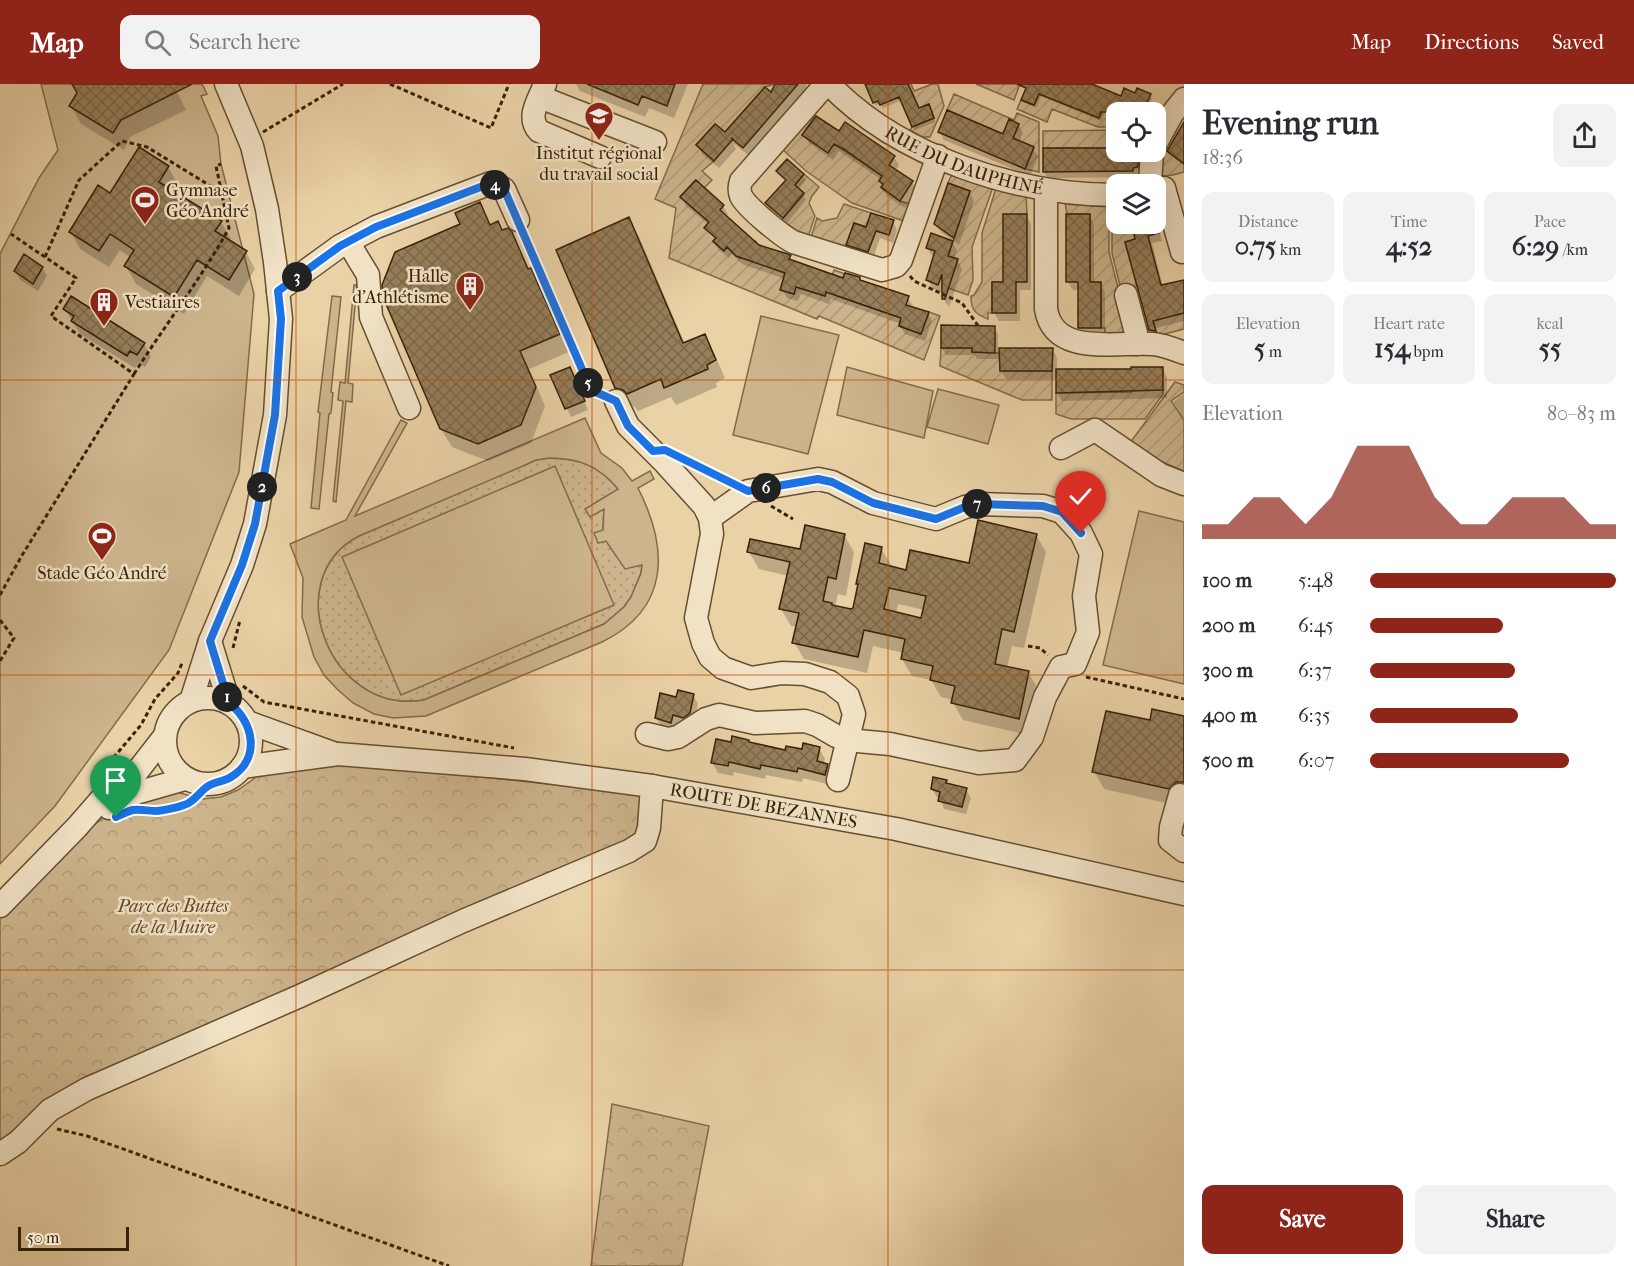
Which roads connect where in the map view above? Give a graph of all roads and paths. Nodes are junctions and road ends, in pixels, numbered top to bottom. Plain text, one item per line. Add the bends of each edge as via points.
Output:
1 (226, 84) edge
2 (343, 84) edge
3 (390, 84) edge
4 (509, 84) edge
5 (828, 84) edge
6 (543, 90) edge
7 (1184, 99) edge
8 (1166, 125) edge
9 (248, 139) junction
10 (655, 142) dead end
11 (938, 156) junction
12 (600, 157) dead end
13 (221, 164) dead end
14 (1046, 190) junction
15 (222, 193) junction
16 (1106, 194) edge
17 (1166, 196) edge
18 (518, 220) joint
19 (10, 234) dead end
20 (348, 242) junction
21 (1182, 252) dead end
22 (45, 257) junction
23 (899, 262) junction
24 (278, 291) junction
25 (1126, 295) dead end
26 (979, 327) dead end
27 (1136, 344) junction
28 (1184, 353) edge
29 (134, 374) junction
30 (616, 401) joint
31 (409, 408) dead end
32 (1061, 448) dead end
33 (690, 463) dead end
34 (1184, 484) edge
35 (748, 491) junction
36 (710, 518) junction
37 (793, 519) dead end
38 (0, 595) edge
39 (243, 611) dead end
40 (0, 620) edge
41 (210, 641) junction
42 (1028, 646) dead end
43 (232, 654) dead end
44 (186, 655) dead end
45 (0, 661) edge
46 (1061, 667) junction
47 (237, 680) dead end
48 (1184, 699) edge
49 (191, 701) junction
50 (238, 712) junction
51 (141, 725) dead end
52 (647, 734) dead end
53 (164, 737) junction
54 (848, 740) junction
55 (338, 754) junction
56 (242, 767) junction
57 (185, 778) junction
58 (838, 780) dead end
59 (210, 785) junction
60 (652, 786) junction
61 (1179, 795) dead end
62 (141, 810) dead end
63 (77, 827) junction
64 (1184, 851) edge
65 (1184, 894) edge
66 (0, 906) edge
67 (35, 1125) junction
68 (0, 1154) edge
69 (449, 1266) edge

1 - 9 street
2 - 9 path
3 - 4 path via 491,128
5 - 11 street, RUE DU DAUPHINÉ via 881,125
5 - 23 street via 741,181 743,199 793,242 882,270
6 - 10 street
6 - 12 street via 533,125
7 - 8 street
9 - 24 street via 267,209
11 - 14 street, RUE DU DAUPHINÉ
11 - 23 street
13 - 15 path via 216,166
14 - 16 street, RUE DU DAUPHINÉ
14 - 27 street via 1047,318 1064,338 1079,343
15 - 22 path via 147,147 122,141 79,180
15 - 29 path via 229,228
17 - 21 street
18 - 20 street via 504,189 491,183 376,227
18 - 30 path via 591,390
19 - 22 path
20 - 24 street
20 - 31 street via 368,275 371,317
22 - 29 path via 76,278 51,316
23 - 26 path via 914,281 962,303
24 - 41 street via 281,319 275,415 255,524
25 - 27 street
27 - 28 street via 1165,346
29 - 38 path
30 - 36 street via 628,426 704,506
32 - 34 street via 1095,430 1161,475
33 - 35 path
35 - 36 street
35 - 37 path
35 - 46 street via 818,479 873,503 936,519 979,504 1043,506 1062,512 1081,533 1091,554 1084,596 1088,632 1075,664
36 - 54 street via 712,534 696,618 710,657 723,668 752,678 805,674 830,682 848,696 854,714
39 - 43 path
40 - 45 path via 14,638
41 - 49 street
41 - 50 street
42 - 46 path via 1040,648
44 - 51 path via 178,673 155,699
46 - 48 path via 1070,674
46 - 54 street via 1045,697 1032,737 1015,760 979,763 890,744
47 - 50 path via 249,697
49 - 50 street via 217,699
49 - 53 street via 173,715
50 - 55 street, ROUTE DE BEZANNES
50 - 56 street via 251,741
52 - 54 street via 678,737 718,716 755,723 806,721
53 - 57 street via 169,761
53 - 63 street via 136,773 104,796
54 - 58 street
55 - 56 street, ROUTE DE BEZANNES
55 - 60 street, ROUTE DE BEZANNES via 525,769
56 - 59 street via 233,776
57 - 59 street
57 - 63 street via 136,793
59 - 62 path via 187,804 159,811
60 - 65 street, ROUTE DE BEZANNES via 896,829
60 - 67 street via 645,840 629,851 87,1089 50,1110
61 - 64 street via 1170,840
63 - 66 street
67 - 68 street
67 - 69 path via 87,1136

